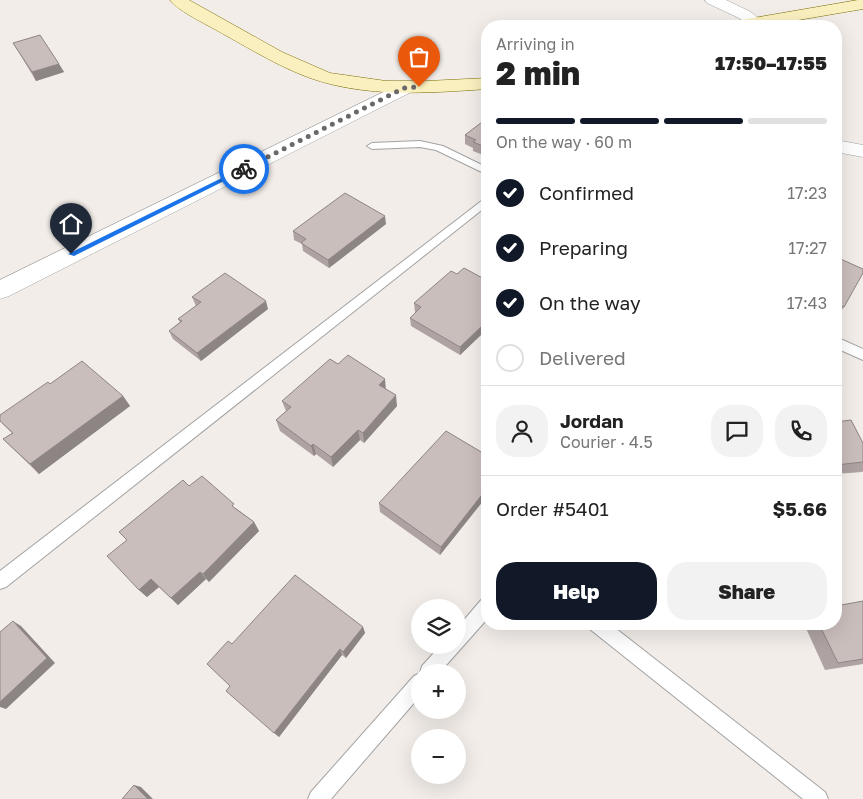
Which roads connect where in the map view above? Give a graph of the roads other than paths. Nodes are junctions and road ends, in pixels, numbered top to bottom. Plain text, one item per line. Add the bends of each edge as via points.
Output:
1 (178, 0) edge
2 (713, 0) edge
3 (863, 4) edge
4 (751, 20) edge
5 (772, 20) edge
6 (481, 83) edge
7 (404, 88) junction
8 (372, 146) dead end
9 (842, 147) edge
10 (863, 151) edge
11 (481, 169) edge
12 (481, 203) edge
13 (0, 290) edge
14 (842, 345) edge
15 (863, 354) edge
16 (0, 581) edge
17 (481, 613) edge
18 (466, 630) edge
19 (606, 630) edge
20 (445, 654) edge
21 (435, 664) edge
22 (411, 692) edge
23 (318, 799) edge
24 (818, 799) edge

1 - 7 street via 307,70 363,84
2 - 4 street
3 - 5 street
6 - 7 street
7 - 13 street
8 - 11 lane via 420,144 439,148
9 - 10 street
12 - 16 lane
14 - 15 lane
17 - 18 lane
19 - 24 lane
20 - 21 lane
22 - 23 lane

